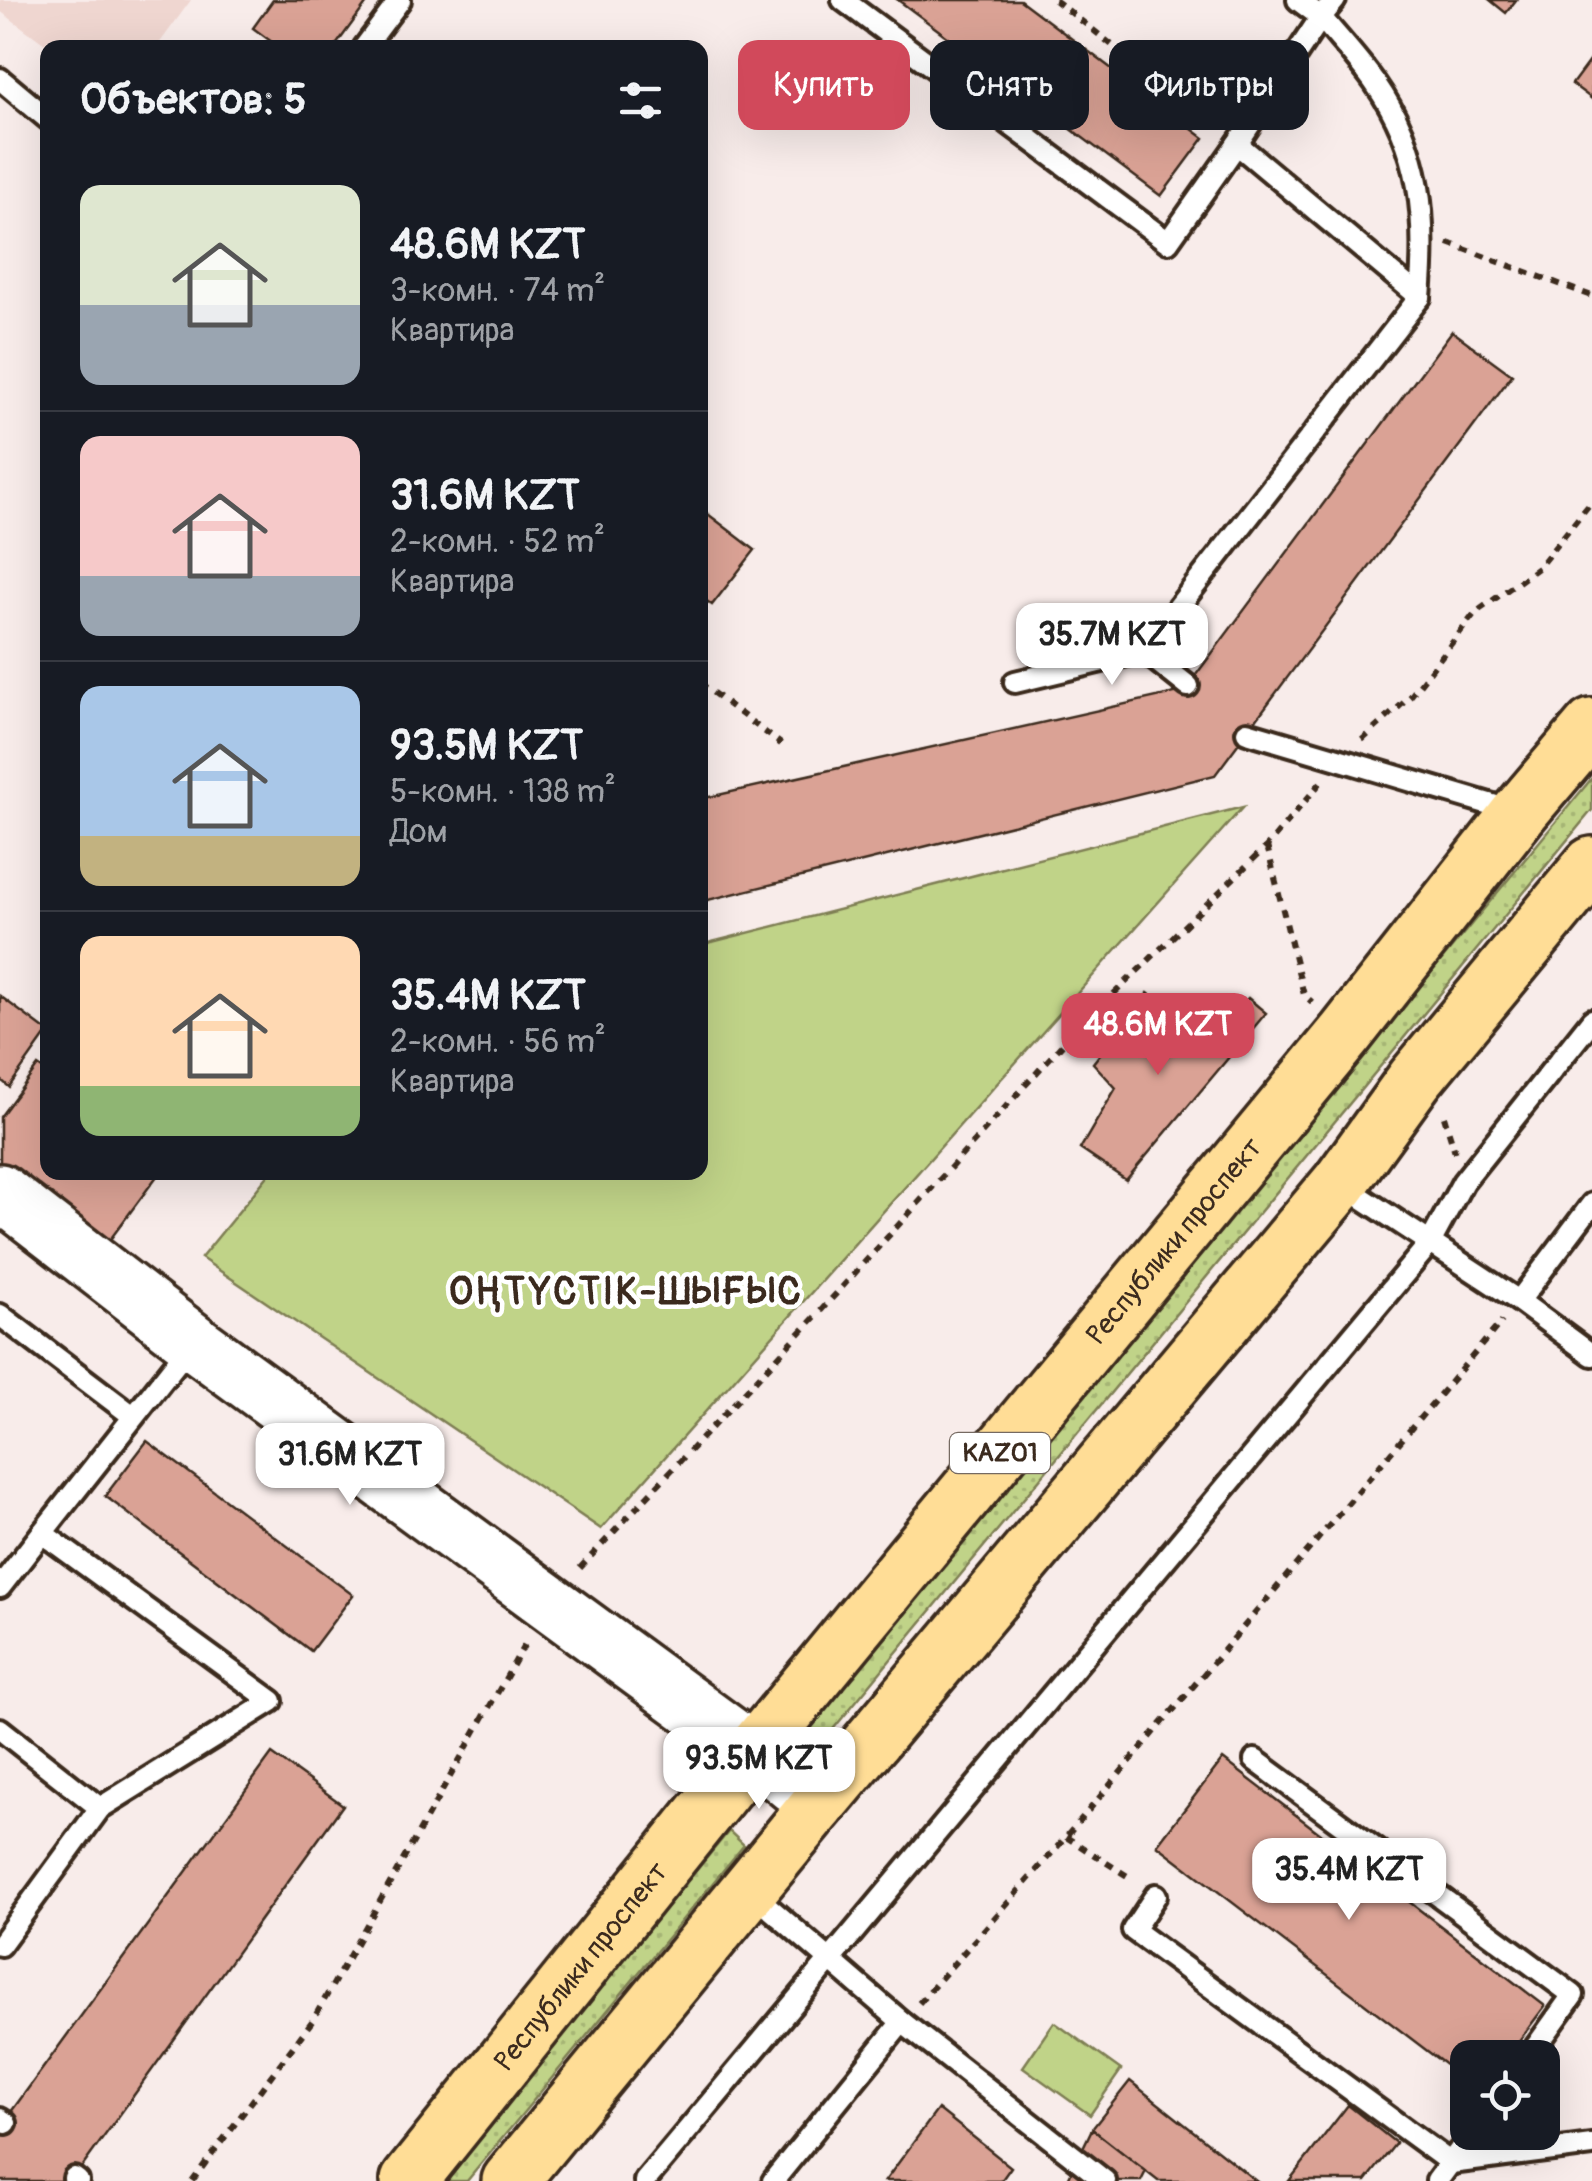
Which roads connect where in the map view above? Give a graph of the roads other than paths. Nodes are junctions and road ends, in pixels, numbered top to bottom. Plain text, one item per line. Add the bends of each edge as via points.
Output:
1 (400, 0) edge
2 (843, 0) edge
3 (1298, 0) edge
4 (1334, 0) edge
5 (1321, 17) junction
6 (370, 40) edge
7 (0, 79) edge
8 (40, 112) edge
9 (1237, 144) junction
10 (1420, 297) junction
11 (1144, 651) junction
12 (1015, 682) dead end
13 (1188, 686) dead end
14 (1592, 727) edge
15 (1246, 732) dead end
16 (1519, 813) junction
17 (1592, 865) edge
18 (1592, 1020) edge
19 (1340, 1183) junction
20 (0, 1192) edge
21 (1592, 1204) edge
22 (1430, 1243) junction
23 (1519, 1301) junction
24 (0, 1315) edge
25 (194, 1342) junction
26 (1592, 1355) edge
27 (134, 1416) junction
28 (42, 1534) junction
29 (0, 1587) edge
30 (0, 1729) edge
31 (754, 1752) junction
32 (1255, 1760) dead end
33 (818, 1805) junction
34 (100, 1808) junction
35 (748, 1890) junction
36 (1156, 1895) road end
37 (0, 1945) edge
38 (832, 1960) junction
39 (902, 2022) junction
40 (1541, 2040) edge
41 (1592, 2145) edge
42 (1461, 2150) edge
43 (1451, 2163) junction
44 (409, 2181) edge
45 (510, 2181) edge
46 (646, 2181) edge
47 (773, 2181) edge
48 (1105, 2181) edge
49 (1437, 2181) edge

1 - 6 lane
2 - 9 lane via 1168,242
3 - 5 lane
4 - 5 lane
5 - 9 lane
5 - 10 lane via 1402,128 1423,200
7 - 8 lane
9 - 10 lane
10 - 11 lane
11 - 12 lane
11 - 13 lane
14 - 16 highway, Республики проспект / KАZ01
15 - 16 lane
16 - 31 highway, Республики проспект / KАZ01
17 - 19 highway, KАZ01 via 1416,1079
18 - 22 lane via 1463,1182
19 - 22 lane
19 - 33 highway, KАZ01
20 - 25 street
21 - 23 lane
22 - 23 lane
22 - 38 lane
23 - 26 lane
24 - 27 lane
25 - 27 lane
25 - 31 street
27 - 28 lane
28 - 29 lane
28 - 34 lane via 272,1701
30 - 34 lane
31 - 33 street
31 - 44 highway, Республики проспект / KАZ01
32 - 40 lane via 1573,1996
33 - 35 highway, KАZ01
34 - 37 lane
35 - 38 lane
35 - 45 highway, KАZ01
36 - 43 lane via 1133,1930
38 - 39 lane
38 - 46 lane
39 - 47 lane
39 - 48 lane
41 - 43 lane
42 - 43 lane
43 - 49 lane

